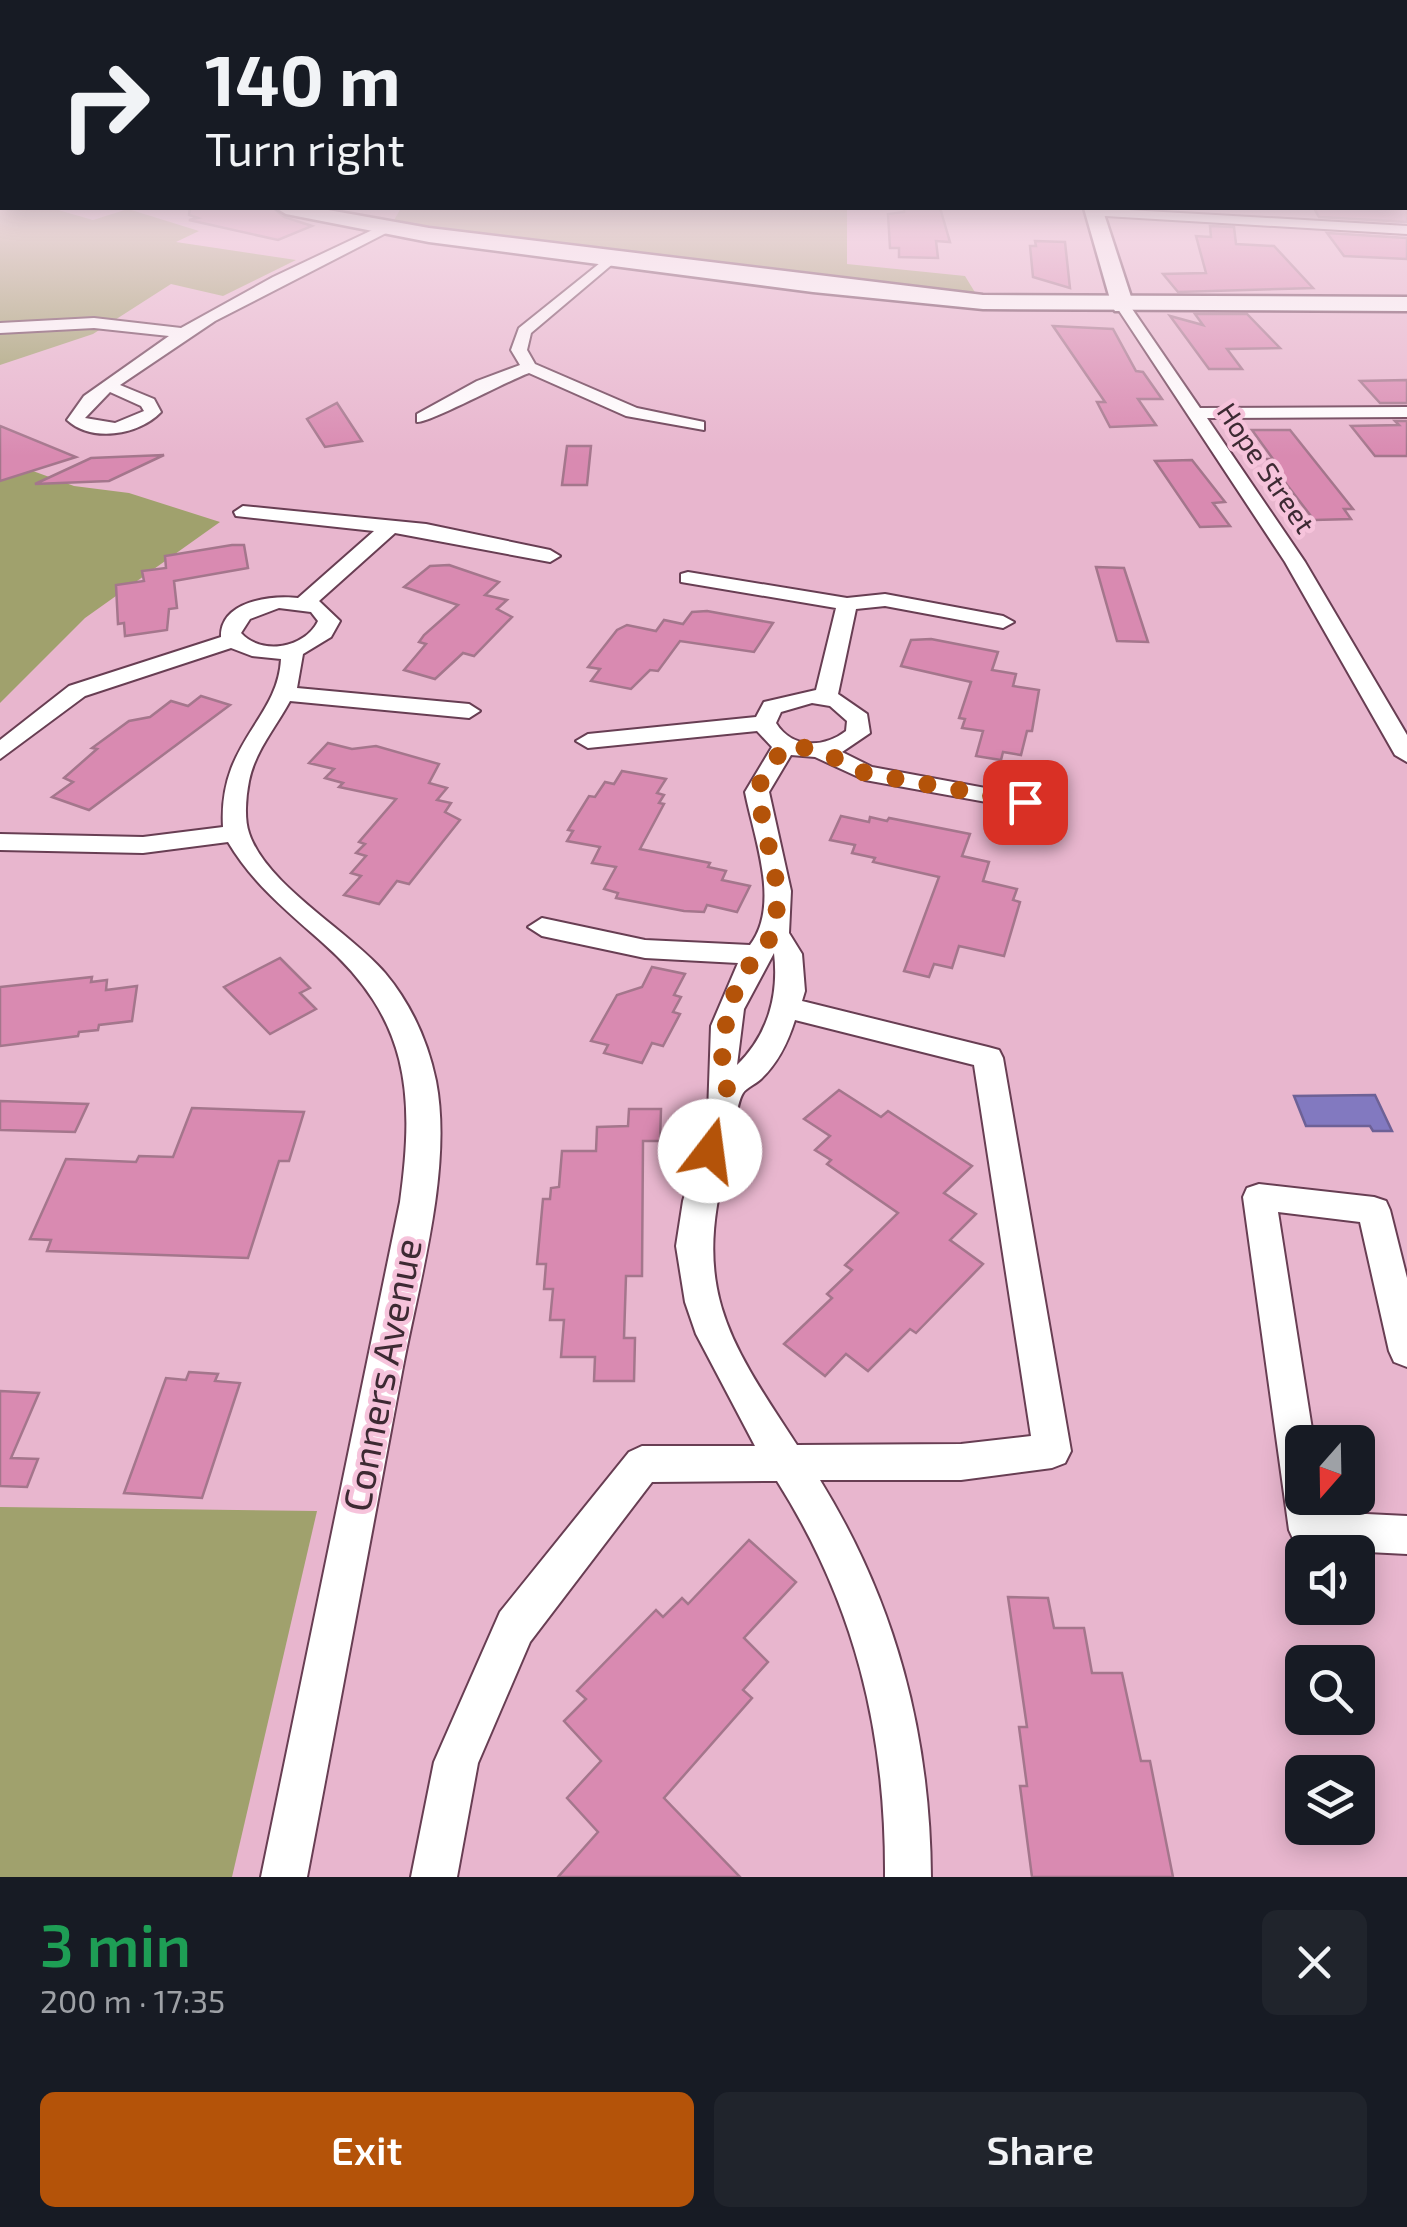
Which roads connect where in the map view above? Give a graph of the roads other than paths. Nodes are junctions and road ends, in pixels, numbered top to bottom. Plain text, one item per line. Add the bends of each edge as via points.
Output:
1 (280, 281) edge
2 (584, 281) edge
3 (794, 281) edge
4 (1115, 281) edge
5 (1407, 304) edge
6 (1123, 306) junction
7 (0, 328) edge
8 (180, 332) junction
9 (529, 367) junction
10 (109, 386) dead end
11 (1407, 412) edge
12 (1196, 413) junction
13 (422, 418) dead end
14 (698, 426) dead end
15 (242, 512) dead end
16 (391, 526) junction
17 (550, 556) dead end
18 (688, 578) dead end
19 (305, 603) junction
20 (847, 604) junction
21 (1003, 622) dead end
22 (233, 640) junction
23 (292, 650) junction
24 (280, 693) junction
25 (826, 698) junction
26 (469, 711) dead end
27 (764, 723) junction
28 (588, 741) dead end
29 (786, 745) junction
30 (819, 750) junction
31 (0, 752) edge
32 (1407, 755) edge
33 (1025, 802) dead end
34 (236, 833) junction
35 (0, 842) edge
36 (542, 927) dead end
37 (775, 933) junction
38 (755, 955) junction
39 (787, 1008) junction
40 (727, 1089) junction
41 (1407, 1351) edge
42 (1293, 1425) edge
43 (785, 1462) junction
44 (1307, 1515) edge
45 (1407, 1536) edge
46 (284, 1877) edge
47 (434, 1877) edge
48 (908, 1877) edge

1 - 8 street
2 - 9 street via 524,331 519,350
3 - 6 main road via 967,301
4 - 6 main road, Hope Street
5 - 6 main road
6 - 12 street, Hope Street
7 - 8 street via 94,322
8 - 10 street
9 - 13 street
9 - 14 street via 632,412
11 - 12 street
12 - 32 street, Hope Street via 1295,562
15 - 16 street
16 - 17 street
16 - 19 street
18 - 20 street
19 - 22 street via 243,614 231,627
19 - 23 street via 326,613 327,629
20 - 21 street via 885,600
20 - 25 street
22 - 23 street via 250,650
22 - 31 street via 77,690
23 - 24 street via 294,668
24 - 26 street
24 - 34 street via 241,763 232,798
25 - 27 street via 783,701
25 - 30 street via 848,706 860,726 843,745
27 - 28 street
27 - 29 street
29 - 30 street
29 - 37 street via 757,792 778,890
30 - 33 street via 865,773
34 - 35 street via 168,844
34 - 46 street, Conners Avenue via 301,913 385,992 409,1030 422,1068 426,1149
36 - 38 street via 644,949
37 - 38 street
37 - 39 street via 791,971
38 - 40 street via 728,1006 721,1068
39 - 40 street via 773,1044
39 - 43 street via 988,1058 1052,1451 961,1462
40 - 43 street via 694,1217 694,1263 712,1339
41 - 42 street via 1374,1210 1259,1197
43 - 47 street via 642,1464 515,1627 456,1762
43 - 48 street via 856,1581 884,1653 907,1794
44 - 45 street via 1309,1530

